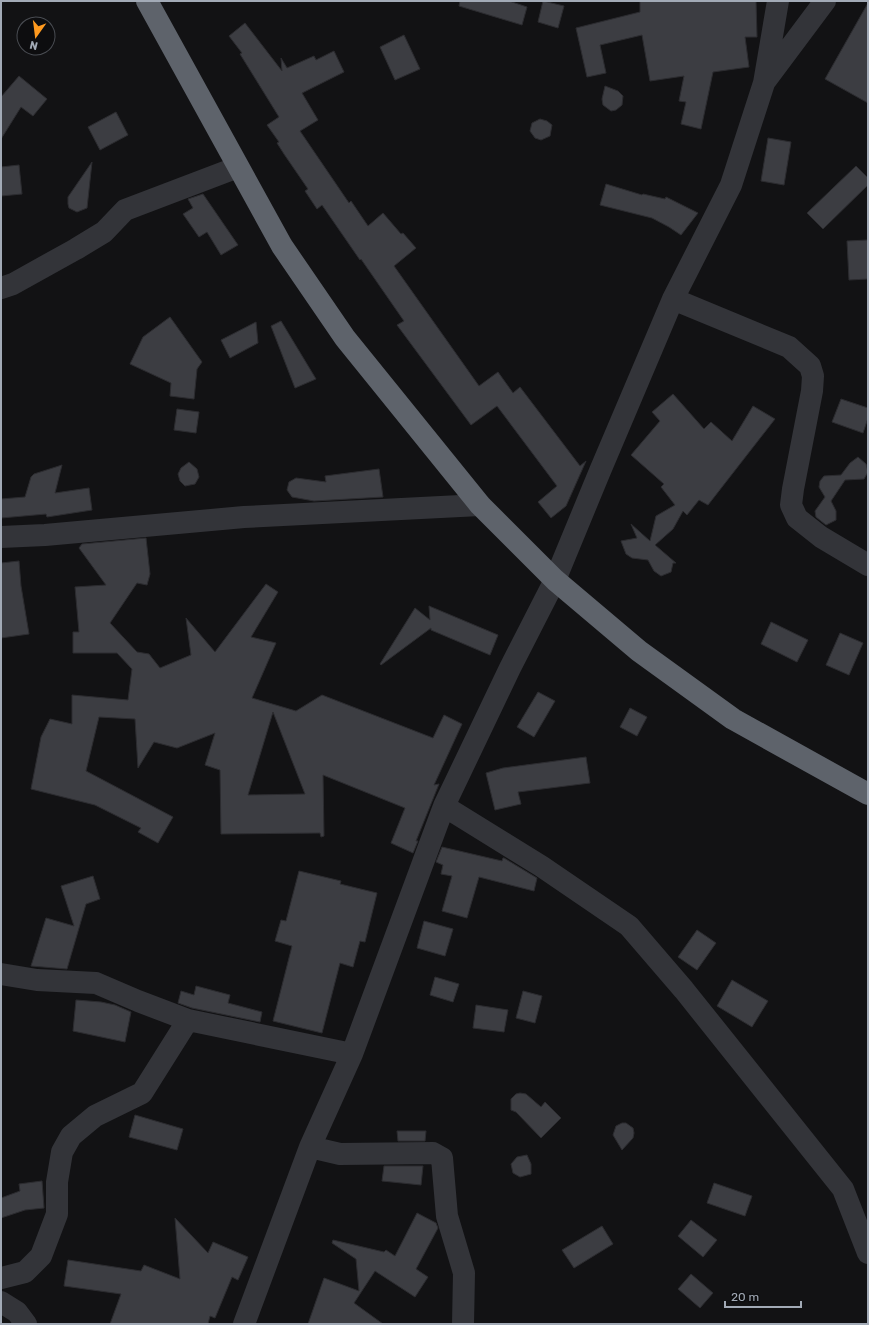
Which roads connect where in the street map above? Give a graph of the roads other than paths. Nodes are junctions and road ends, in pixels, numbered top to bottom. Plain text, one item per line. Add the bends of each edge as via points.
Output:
1 (147, 1) edge
2 (778, 1) edge
3 (825, 1) edge
4 (764, 83) junction
5 (238, 167) junction
6 (1, 288) edge
7 (673, 299) junction
8 (480, 505) junction
9 (1, 536) edge
10 (868, 565) edge
11 (555, 580) junction
12 (868, 794) edge
13 (444, 806) junction
14 (1, 974) edge
15 (188, 1020) junction
16 (352, 1054) junction
17 (310, 1147) junction
18 (868, 1253) edge
19 (1, 1278) edge
20 (1, 1302) edge
21 (26, 1324) edge
22 (244, 1324) edge
23 (463, 1324) edge

1 - 5 highway
2 - 4 street
3 - 4 street
4 - 7 street via 731,184
5 - 6 street via 126,210 104,232 93,239 14,284
5 - 8 highway via 282,246 345,338
7 - 10 street via 790,347 810,366 813,376 812,391 791,505 797,518 821,537
7 - 11 street
8 - 9 street via 244,517 45,536
8 - 11 highway
11 - 12 highway via 639,651 733,719
11 - 13 street
13 - 16 street
13 - 18 street via 541,866 629,926 684,990 843,1189
14 - 15 street via 37,980 96,983
15 - 16 street
15 - 19 street via 142,1093 95,1116 71,1136 62,1152 57,1182 57,1214 41,1256 24,1272
16 - 17 street
17 - 22 street
17 - 23 street via 340,1154 432,1153 442,1158 447,1216 464,1273
20 - 21 street via 17,1312

